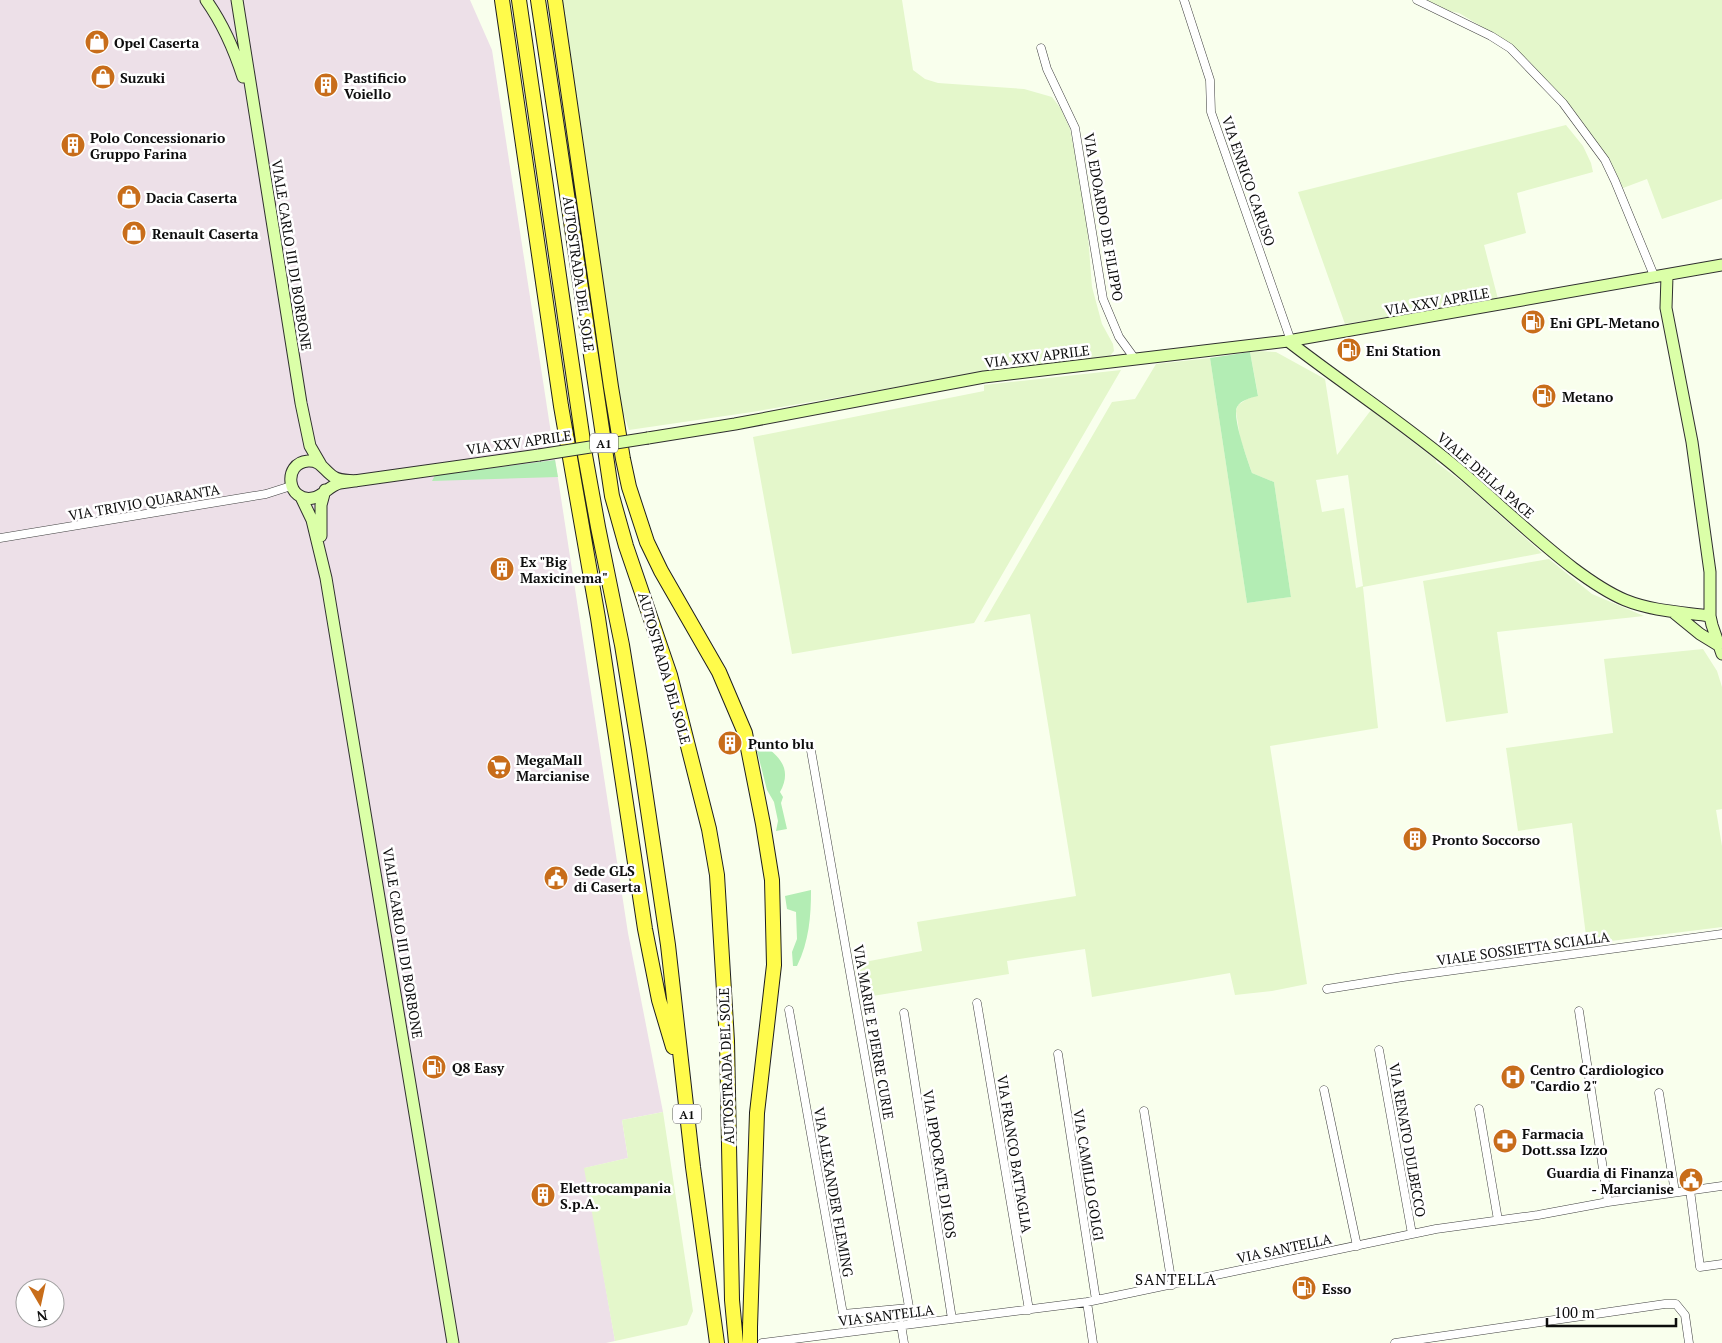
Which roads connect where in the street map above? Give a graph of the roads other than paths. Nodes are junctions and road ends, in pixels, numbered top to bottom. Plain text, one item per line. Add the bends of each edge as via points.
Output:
1 (206, 0) edge
2 (237, 0) edge
3 (502, 0) edge
4 (519, 0) edge
5 (538, 0) edge
6 (555, 0) edge
7 (1184, 0) edge
8 (1416, 0) edge
9 (1041, 48) dead end
10 (254, 111) junction
11 (1722, 265) edge
12 (1667, 276) junction
13 (1655, 278) junction
14 (1289, 341) junction
15 (1135, 359) junction
16 (301, 403) junction
17 (296, 466) junction
18 (323, 467) junction
19 (356, 481) junction
20 (291, 486) junction
21 (325, 491) junction
22 (301, 497) junction
23 (0, 538) edge
24 (326, 578) junction
25 (1673, 612) junction
26 (1710, 616) junction
27 (1720, 650) edge
28 (810, 746) dead end
29 (1722, 934) edge
30 (1326, 989) dead end
31 (977, 1003) dead end
32 (789, 1010) dead end
33 (1579, 1011) dead end
34 (904, 1013) dead end
35 (1379, 1050) dead end
36 (1058, 1054) dead end
37 (682, 1077) junction
38 (1324, 1090) dead end
39 (1659, 1093) dead end
40 (1479, 1108) dead end
41 (1144, 1112) dead end
42 (1722, 1186) edge
43 (1690, 1190) junction
44 (1675, 1192) junction
45 (1608, 1202) junction
46 (1498, 1220) junction
47 (1412, 1234) junction
48 (1357, 1246) junction
49 (1722, 1264) edge
50 (1172, 1285) junction
51 (1096, 1300) junction
52 (1087, 1302) junction
53 (909, 1308) junction
54 (1029, 1310) junction
55 (952, 1319) junction
56 (912, 1324) junction
57 (901, 1325) junction
58 (1407, 1342) edge
59 (454, 1343) edge
60 (716, 1343) edge
61 (736, 1343) edge
62 (750, 1343) edge
63 (765, 1343) edge
64 (904, 1343) edge
65 (1093, 1343) edge
66 (1395, 1343) edge
67 (1689, 1343) edge

1 - 10 street, VIALE CARLO III DI BORBONE via 234,48
2 - 10 street, VIALE CARLO III DI BORBONE
3 - 37 highway via 561,406 598,618 645,929 659,1000
4 - 37 highway, AUTOSTRADA DEL SOLE / A1 via 585,455 636,732 668,945
5 - 61 highway, AUTOSTRADA DEL SOLE / A1 via 612,496 670,674 709,829 717,875 727,1041 732,1300
6 - 62 highway via 611,387 629,487 650,549 720,672 745,733 764,824 772,880 774,965 758,1114
7 - 14 street, VIA ENRICO CARUSO via 1210,80 1211,112
8 - 13 street via 1492,36 1510,48 1563,103 1605,160
9 - 15 street, VIA EDOARDO DE FILIPPO via 1047,69 1075,128 1103,299 1119,337
10 - 16 street, VIALE CARLO III DI BORBONE
11 - 12 street, VIA XXV APRILE
12 - 13 street, VIA XXV APRILE
12 - 26 street via 1666,308 1692,442 1710,572
13 - 14 street, VIA XXV APRILE
14 - 15 street, VIA XXV APRILE
14 - 25 street, VIALE DELLA PACE via 1409,429 1554,554 1583,575 1625,600
15 - 19 street, VIA XXV APRILE, bridge via 984,377 735,424
16 - 17 street, VIALE CARLO III DI BORBONE via 302,449
16 - 18 street, VIALE CARLO III DI BORBONE via 310,446
17 - 18 street via 311,460
17 - 20 street, VIALE CARLO III DI BORBONE via 290,476
18 - 19 street, VIA XXV APRILE via 337,478
18 - 21 street, VIALE CARLO III DI BORBONE via 328,480
19 - 21 street, VIA XXV APRILE via 335,484
20 - 22 street, VIALE CARLO III DI BORBONE
20 - 23 street, VIA TRIVIO QUARANTA via 266,494
21 - 22 street via 314,498
21 - 24 street, VIALE CARLO III DI BORBONE via 321,518
22 - 24 street, VIALE CARLO III DI BORBONE via 312,520
24 - 59 street, VIALE CARLO III DI BORBONE
25 - 26 street, VIALE DELLA PACE
25 - 27 street
26 - 27 street
28 - 53 street, VIA MARIE E PIERRE CURIE
29 - 30 street, VIALE SOSSIETTA SCIALLA
31 - 54 street, VIA FRANCO BATTAGLIA
32 - 53 street, VIA ALEXANDER FLEMING via 843,1314
33 - 45 street
34 - 55 street, VIA IPPOCRATE DI KOS
35 - 47 street, VIA RENATO DULBECCO
36 - 51 street, VIA CAMILLO GOLGI
37 - 60 highway, AUTOSTRADA DEL SOLE / A1
38 - 48 street
39 - 44 street
40 - 46 street
41 - 50 street
42 - 43 street, VIA SANTELLA
43 - 44 street, VIA SANTELLA
43 - 49 street via 1700,1267
44 - 45 street, VIA SANTELLA
45 - 46 street, VIA SANTELLA
46 - 47 street, VIA SANTELLA
47 - 48 street, VIA SANTELLA
48 - 50 street, VIA SANTELLA
50 - 51 street, VIA SANTELLA
51 - 52 street, VIA SANTELLA
52 - 54 street, VIA SANTELLA
52 - 65 street
53 - 56 street, VIA MARIE E PIERRE CURIE
54 - 55 street, VIA SANTELLA
55 - 56 street, VIA SANTELLA
56 - 57 street, VIA SANTELLA
57 - 63 street, VIA SANTELLA
57 - 64 street
58 - 66 street
58 - 67 street via 1676,1304 1685,1315

